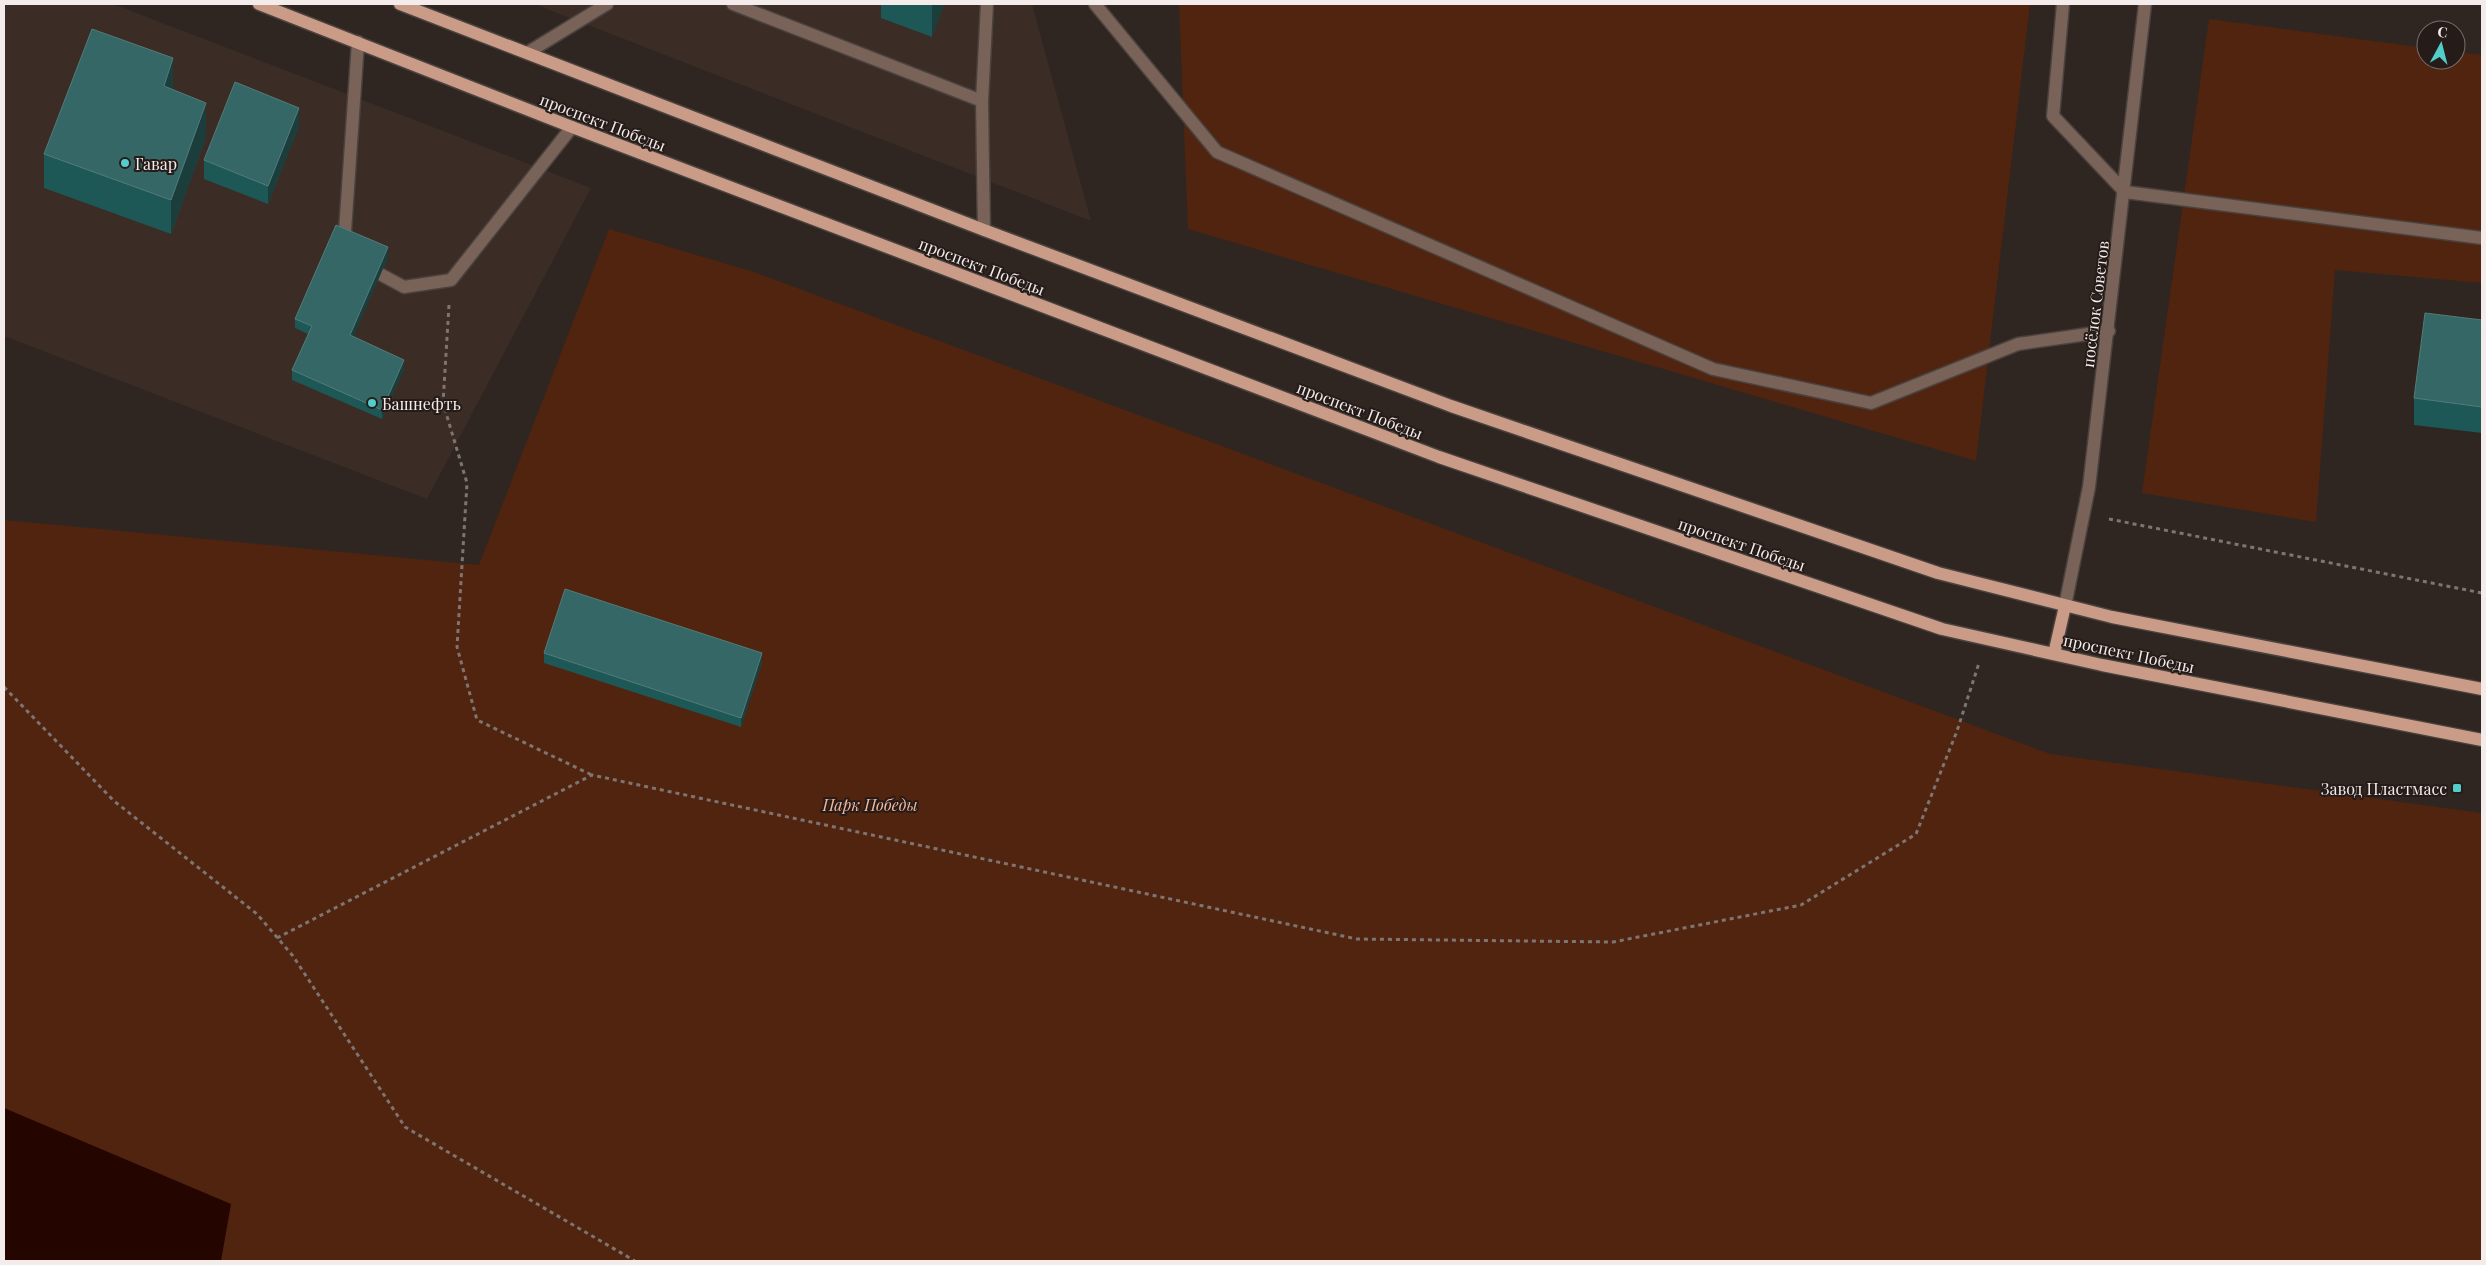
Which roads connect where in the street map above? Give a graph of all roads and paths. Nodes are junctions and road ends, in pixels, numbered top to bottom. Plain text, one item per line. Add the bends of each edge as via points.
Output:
1 (259, 4) edge
2 (400, 4) edge
3 (607, 4) edge
4 (733, 4) edge
5 (987, 4) edge
6 (1095, 4) edge
7 (2063, 4) edge
8 (2145, 4) edge
9 (358, 42) junction
10 (527, 53) junction
11 (982, 101) junction
12 (572, 127) junction
13 (2124, 192) junction
14 (984, 230) junction
15 (2482, 238) edge
16 (451, 280) junction
17 (2109, 331) junction
18 (2084, 514) junction
19 (2482, 593) edge
20 (2065, 606) junction
21 (1987, 639) junction
22 (2054, 654) junction
23 (4, 687) edge
24 (2482, 689) edge
25 (2482, 740) edge
26 (592, 775) junction
27 (277, 938) junction
28 (635, 1261) edge

1 - 9 main road, проспект Победы
2 - 10 main road, проспект Победы
3 - 10 street
4 - 11 street
5 - 11 street
6 - 17 street via 1217,152 1713,369 1871,403 2018,344
7 - 13 street via 2053,116
8 - 13 street, посёлок Советов
9 - 12 main road, проспект Победы
9 - 16 street via 344,255 404,288
10 - 14 main road, проспект Победы
11 - 14 street
12 - 16 street
12 - 21 main road, проспект Победы via 1439,457 1942,630
13 - 15 street
13 - 17 street, посёлок Советов
14 - 20 main road, проспект Победы via 1451,406 1938,573
16 - 26 path via 443,403 467,483 457,647 477,720
17 - 18 street, посёлок Советов
18 - 19 path
18 - 20 street, посёлок Советов
20 - 22 main road
20 - 24 main road, проспект Победы
21 - 22 main road, проспект Победы
21 - 26 path via 1957,731 1916,834 1801,905 1613,942 1357,939
22 - 25 main road, проспект Победы
23 - 27 path via 114,801 257,914
26 - 27 path
27 - 28 path via 293,956 406,1127

